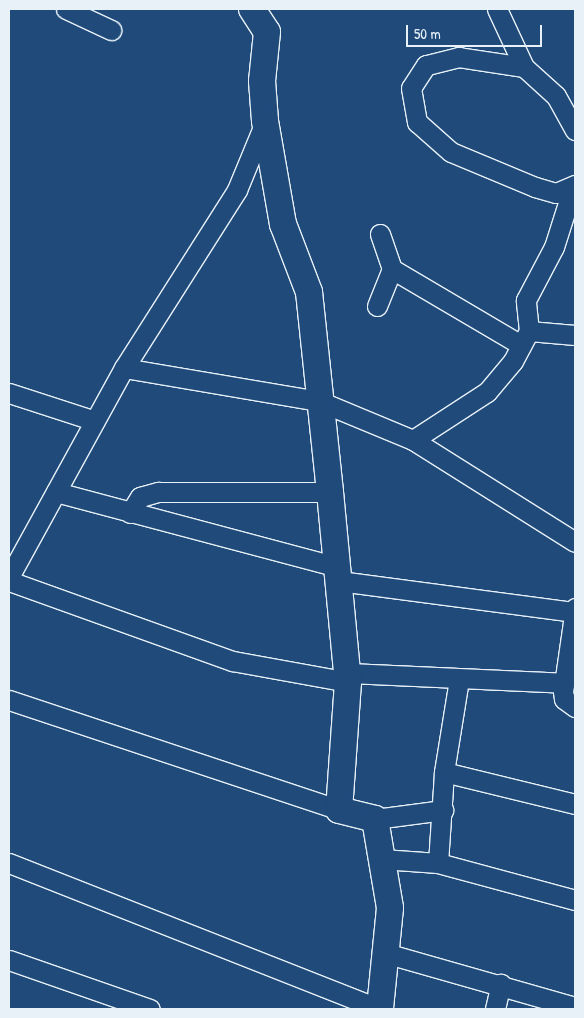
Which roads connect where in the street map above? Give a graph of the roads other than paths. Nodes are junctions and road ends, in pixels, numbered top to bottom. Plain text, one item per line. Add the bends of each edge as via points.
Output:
1 (66, 9) edge
2 (252, 9) edge
3 (497, 9) edge
4 (111, 30) dead end
5 (524, 67) junction
6 (265, 121) junction
7 (575, 130) edge
8 (574, 186) edge
9 (380, 234) dead end
10 (392, 269) junction
11 (377, 306) dead end
12 (575, 335) edge
13 (525, 338) junction
14 (124, 368) junction
15 (9, 392) edge
16 (319, 401) junction
17 (95, 421) junction
18 (412, 440) junction
19 (56, 492) junction
20 (330, 492) junction
21 (130, 513) junction
22 (575, 542) edge
23 (338, 574) junction
24 (9, 579) edge
25 (575, 608) edge
26 (575, 612) edge
27 (347, 678) junction
28 (459, 679) junction
29 (564, 683) junction
30 (9, 700) edge
31 (575, 707) edge
32 (444, 772) junction
33 (575, 804) edge
34 (339, 810) junction
35 (443, 810) junction
36 (376, 819) junction
37 (382, 859) junction
38 (9, 863) edge
39 (438, 863) junction
40 (575, 900) edge
41 (384, 953) junction
42 (9, 960) edge
43 (501, 984) junction
44 (575, 1006) edge
45 (150, 1009) edge
46 (380, 1009) edge
47 (495, 1009) edge

1 - 4 street
2 - 6 street via 267,32 262,80
3 - 5 street
5 - 7 street via 556,96
5 - 8 street via 459,57 426,65 411,88 417,122 451,152 535,187 556,193
6 - 14 street via 237,190
6 - 16 street via 283,224 309,292
8 - 13 street via 554,247 526,300
9 - 10 street
10 - 11 street
10 - 13 street
12 - 13 street
13 - 18 street via 487,392
14 - 16 street
14 - 17 street
15 - 17 street
16 - 18 street
16 - 20 street
17 - 19 street
18 - 22 street
19 - 21 street
19 - 24 street
20 - 21 street via 158,492 140,497
20 - 23 street
21 - 23 street
23 - 26 street
23 - 27 street
24 - 27 street via 233,661
25 - 26 street
26 - 29 street
27 - 28 street
27 - 34 street
28 - 29 street
28 - 32 street
29 - 31 street via 564,699
30 - 34 street
32 - 33 street
32 - 35 street
34 - 36 street
35 - 36 street
35 - 39 street
36 - 37 street
37 - 39 street
37 - 41 street via 390,908
38 - 46 street
39 - 40 street
41 - 43 street
41 - 46 street
42 - 45 street
43 - 44 street
43 - 47 street

